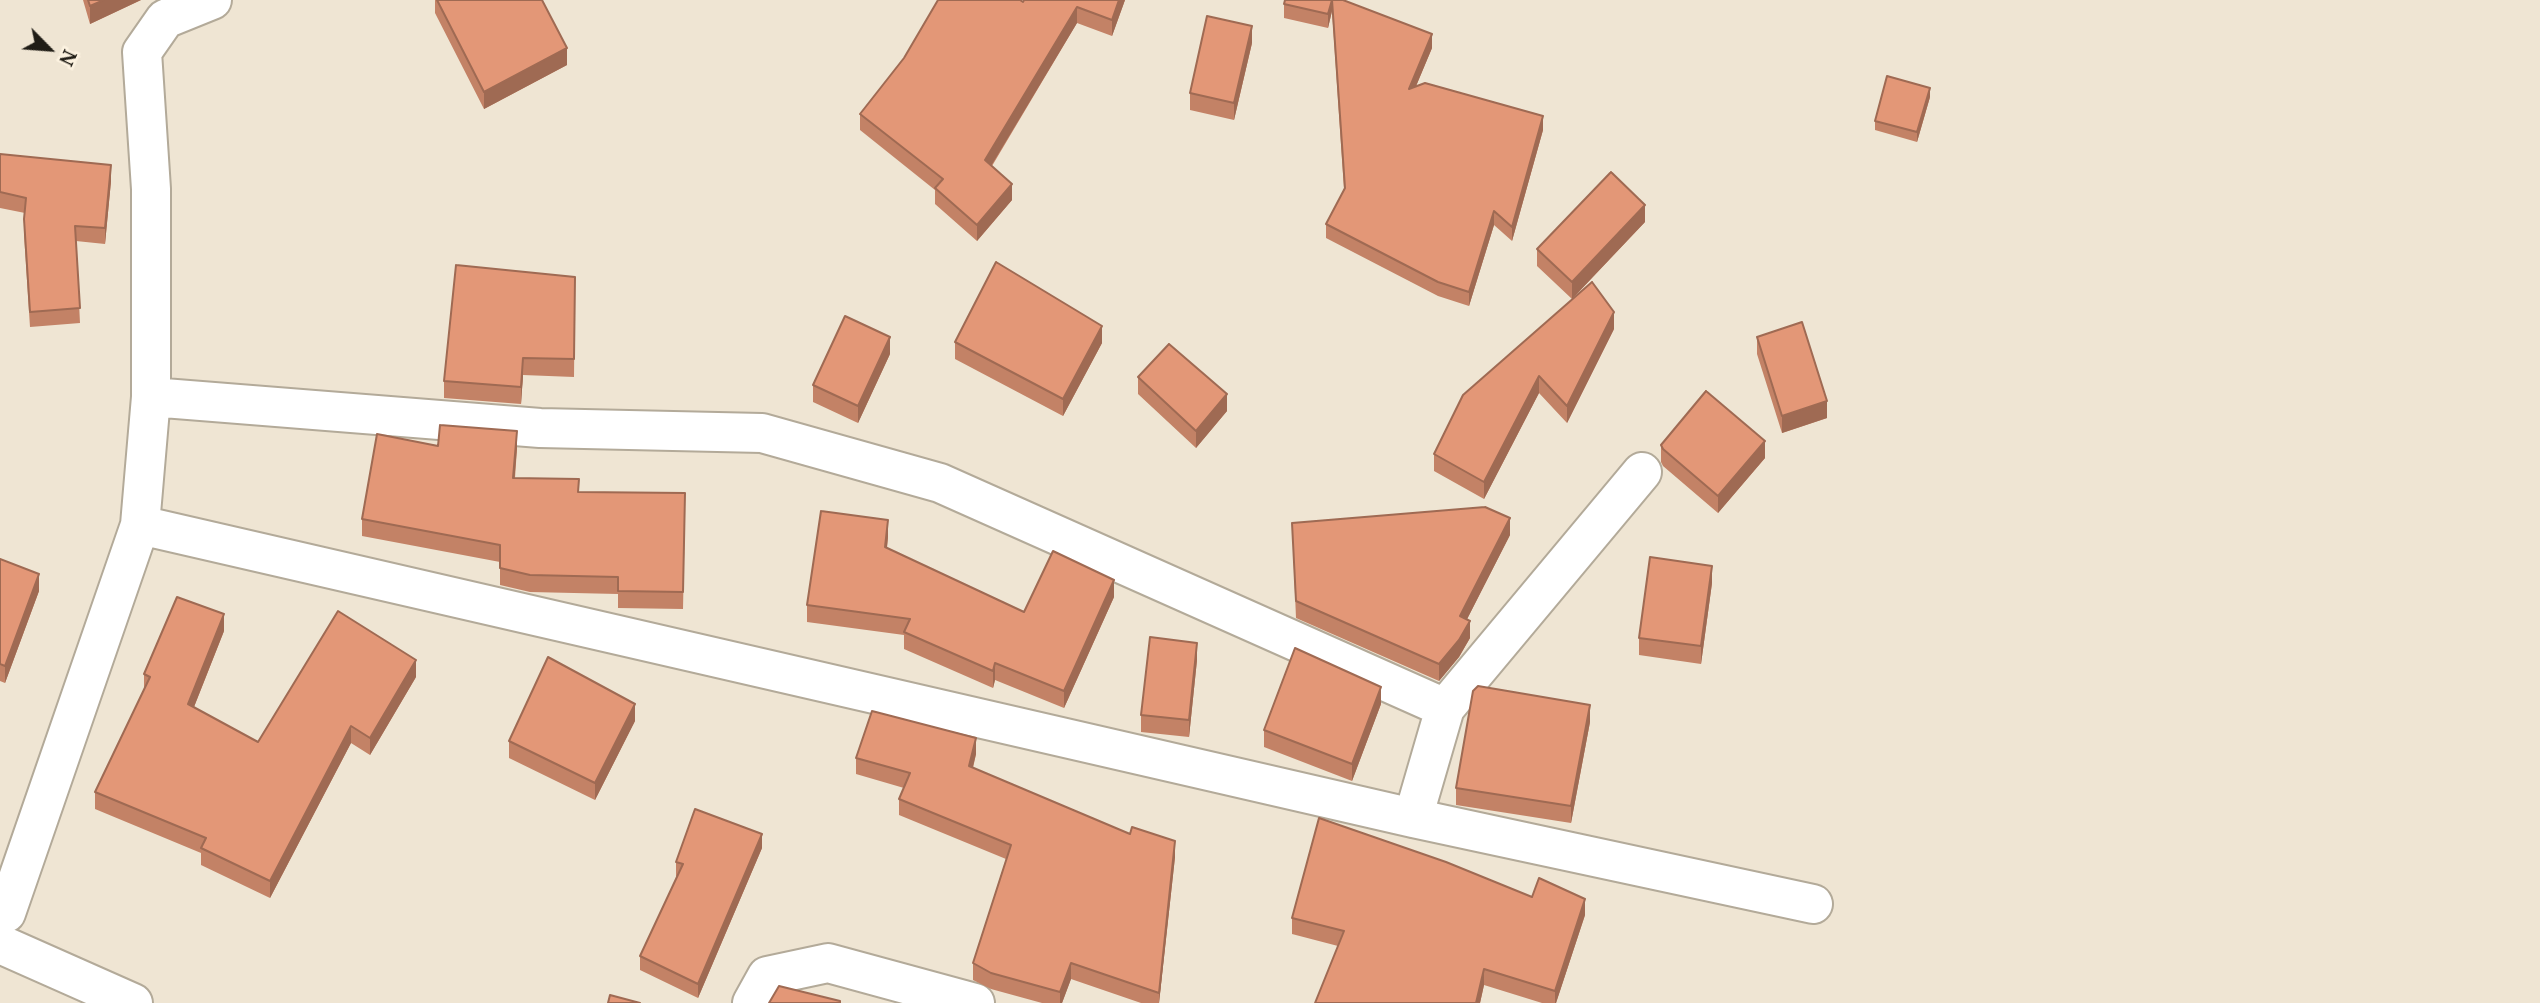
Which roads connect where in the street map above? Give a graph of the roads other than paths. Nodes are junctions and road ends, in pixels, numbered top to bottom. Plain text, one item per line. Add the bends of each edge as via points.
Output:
1 (212, 0) edge
2 (151, 397) junction
3 (1642, 472) dead end
4 (140, 525) junction
5 (1445, 708) junction
6 (1413, 818) junction
7 (1813, 904) dead end
8 (1, 924) edge
9 (132, 1003) edge
10 (752, 1003) edge
11 (975, 1003) edge

1 - 2 street via 165,19 142,52 151,189
2 - 4 street
2 - 5 street via 540,428 762,433 940,483
3 - 5 street
4 - 6 street
4 - 8 street
5 - 6 street
6 - 7 street
8 - 9 street
10 - 11 street via 767,976 828,963

